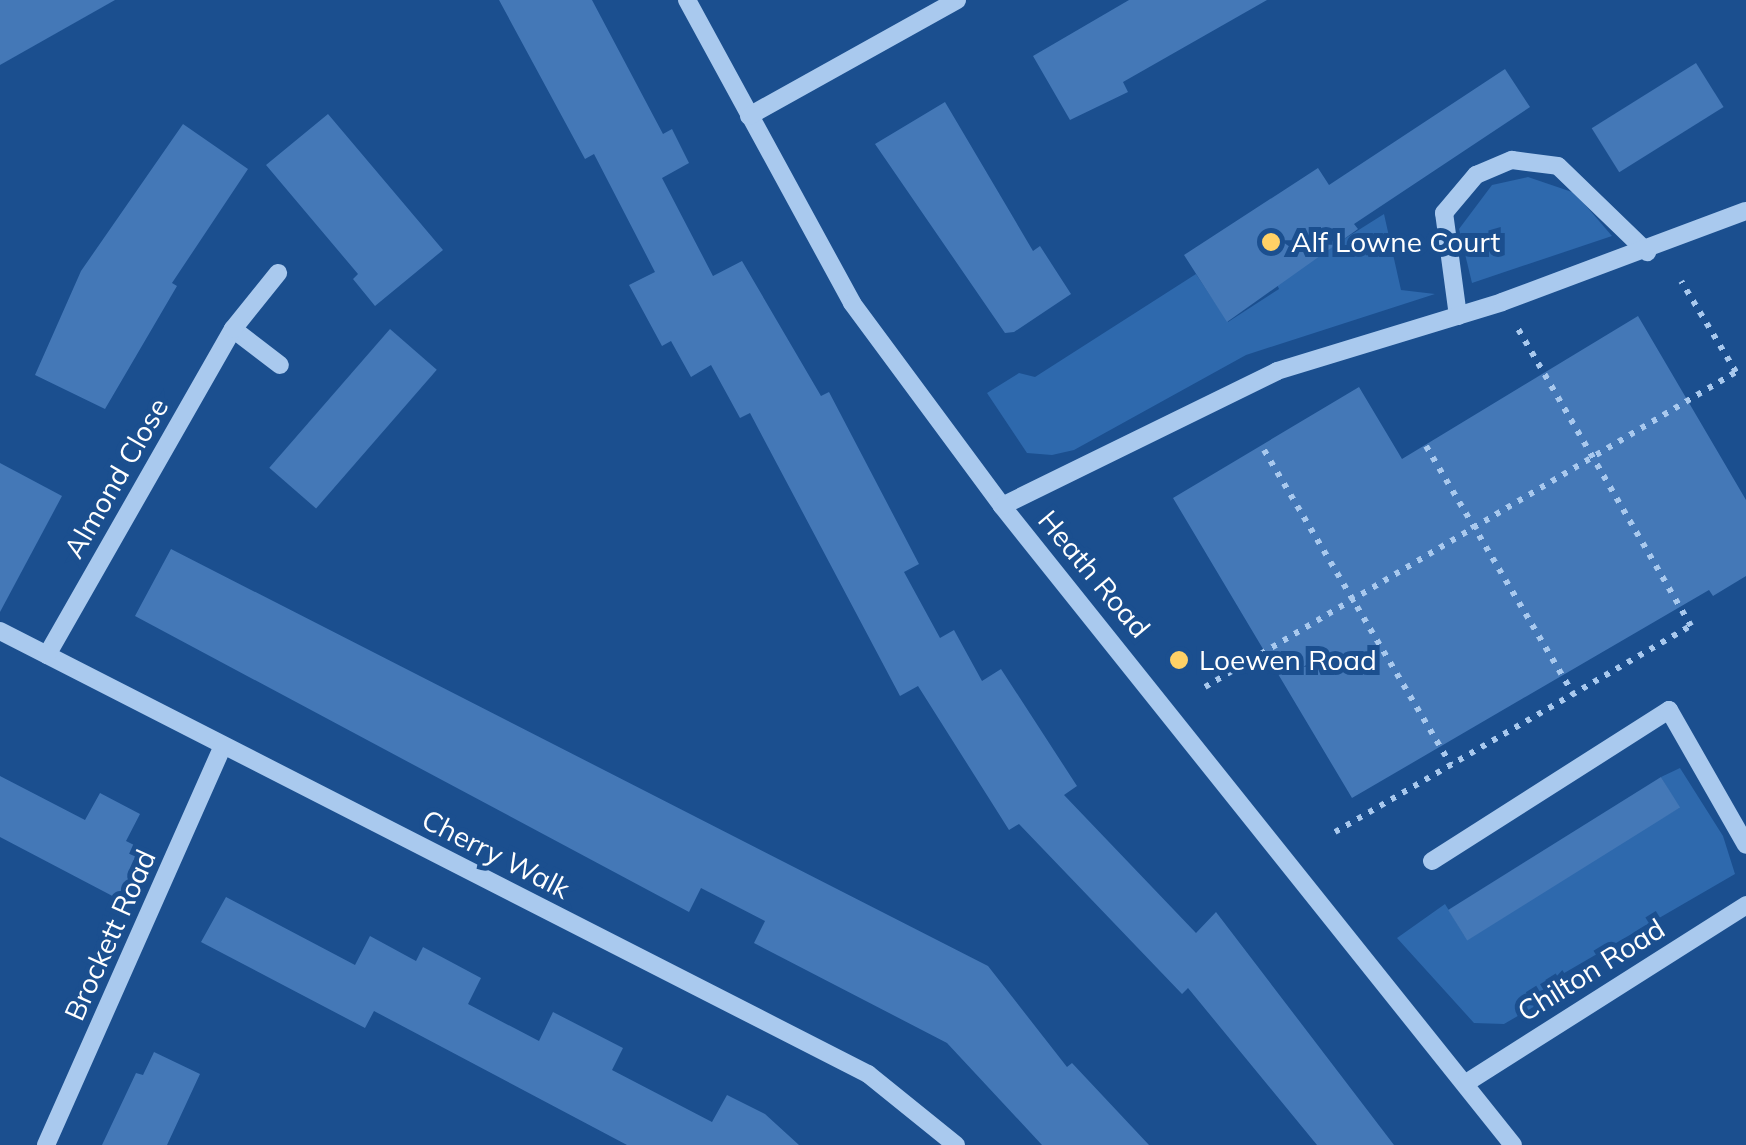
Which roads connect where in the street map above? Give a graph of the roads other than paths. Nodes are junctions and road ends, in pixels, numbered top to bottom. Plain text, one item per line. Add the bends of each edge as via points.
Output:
1 (686, 0) edge
2 (957, 0) edge
3 (749, 116) junction
4 (1746, 210) edge
5 (1647, 252) junction
6 (278, 274) dead end
7 (1458, 316) junction
8 (233, 329) junction
9 (280, 365) dead end
10 (1002, 506) junction
11 (0, 631) edge
12 (47, 654) junction
13 (223, 746) junction
14 (1746, 845) edge
15 (1432, 861) dead end
16 (1746, 905) edge
17 (1466, 1082) junction
18 (46, 1145) edge
19 (956, 1145) edge
20 (1514, 1145) edge

1 - 3 street, Heath Road
2 - 3 street
3 - 10 street, Heath Road via 852,303
4 - 5 street
5 - 7 street
5 - 7 street via 1558,166 1512,160 1476,175 1444,213
6 - 8 street, Almond Close
7 - 10 street via 1276,370
8 - 9 street
8 - 12 street, Almond Close
10 - 17 street, Heath Road
11 - 12 street, Cherry Walk
12 - 13 street, Cherry Walk
13 - 18 street, Brockett Road
13 - 19 street, Cherry Walk via 868,1074
14 - 15 street via 1669,710
16 - 17 street, Chilton Road
17 - 20 street, Heath Road

